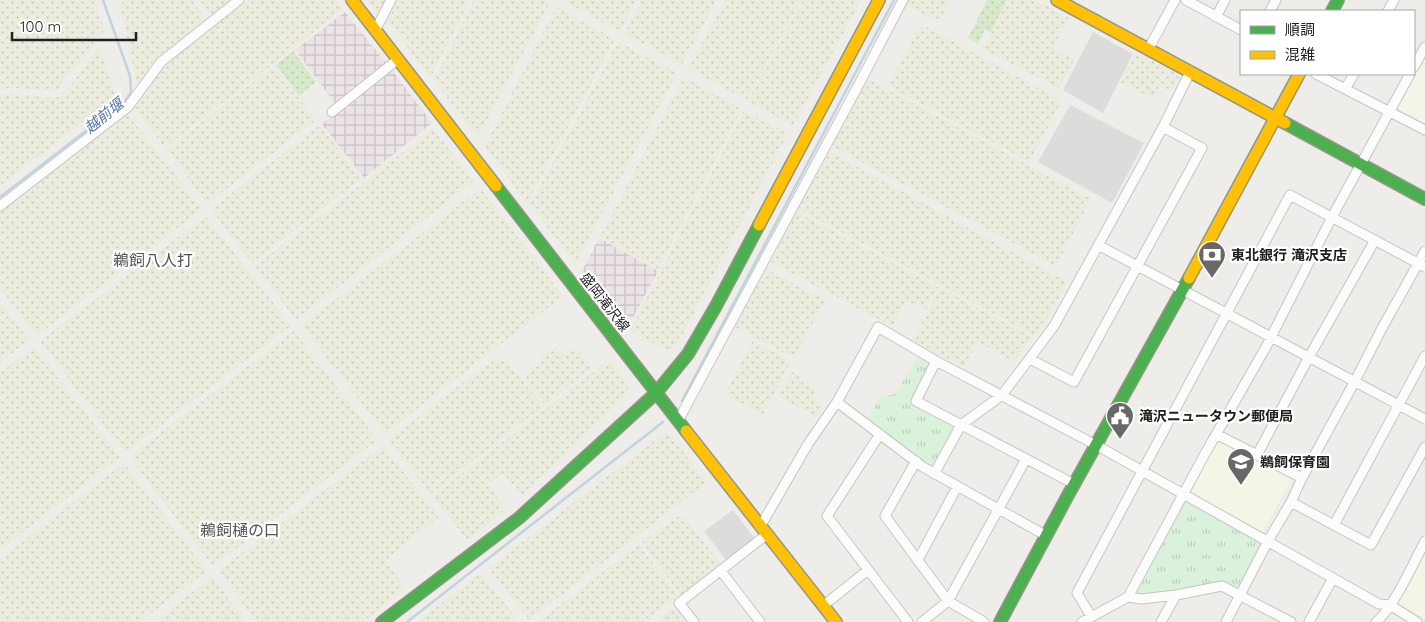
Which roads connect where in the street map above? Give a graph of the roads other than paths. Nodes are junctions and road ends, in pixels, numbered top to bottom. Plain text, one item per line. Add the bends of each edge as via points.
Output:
1 (239, 0) edge
2 (352, 0) edge
3 (391, 0) edge
4 (879, 0) edge
5 (902, 0) edge
6 (1057, 0) edge
7 (1175, 0) edge
8 (1186, 0) edge
9 (1225, 0) edge
10 (1216, 17) junction
11 (1240, 29) edge
12 (375, 31) junction
13 (1425, 47) edge
14 (1148, 50) junction
15 (397, 60) junction
16 (1415, 65) edge
17 (1190, 72) junction
18 (1298, 75) edge
19 (1318, 75) edge
20 (1353, 75) edge
21 (1409, 75) edge
22 (1345, 89) junction
23 (332, 112) dead end
24 (1388, 112) junction
25 (1274, 116) junction
26 (1163, 127) junction
27 (1425, 130) edge
28 (1362, 164) junction
29 (1425, 198) edge
30 (0, 206) edge
31 (1332, 217) junction
32 (1375, 240) junction
33 (1098, 245) junction
34 (1425, 251) edge
35 (1137, 265) junction
36 (1422, 265) edge
37 (1183, 289) junction
38 (1227, 314) junction
39 (1270, 338) junction
40 (1425, 356) edge
41 (1309, 357) junction
42 (1030, 359) junction
43 (936, 361) junction
44 (1355, 381) junction
45 (656, 393) junction
46 (1002, 395) junction
47 (837, 402) junction
48 (1398, 405) junction
49 (1425, 419) edge
50 (678, 422) junction
51 (961, 425) junction
52 (880, 434) junction
53 (1216, 434) junction
54 (1096, 445) junction
55 (1425, 447) edge
56 (1257, 455) junction
57 (1026, 459) junction
58 (916, 462) junction
59 (1142, 470) junction
60 (934, 474) junction
61 (1302, 478) junction
62 (1074, 484) junction
63 (957, 487) junction
64 (1184, 494) junction
65 (1291, 502) junction
66 (998, 510) junction
67 (1334, 525) junction
68 (763, 531) junction
69 (1045, 535) junction
70 (1268, 541) junction
71 (1425, 541) edge
72 (918, 560) junction
73 (868, 570) junction
74 (721, 571) junction
75 (1334, 578) junction
76 (1176, 595) junction
77 (1240, 596) junction
78 (1128, 597) junction
79 (948, 601) junction
80 (822, 606) junction
81 (1390, 606) junction
82 (1091, 616) junction
83 (1279, 619) edge
84 (382, 622) edge
85 (694, 622) edge
86 (760, 622) edge
87 (836, 622) edge
88 (908, 622) edge
89 (922, 622) edge
90 (984, 622) edge
91 (1000, 622) edge
92 (1082, 622) edge
93 (1161, 622) edge
94 (1226, 622) edge
95 (1291, 622) edge
96 (1309, 622) edge
97 (1376, 622) edge
98 (1417, 622) edge

1 - 30 street via 160,62 128,107
2 - 12 street, 盛岡滝沢線
3 - 12 street
4 - 45 street via 688,354
5 - 50 street
6 - 14 street
7 - 14 street
8 - 10 street
9 - 10 street
10 - 11 street
12 - 15 street, 盛岡滝沢線
13 - 16 street
14 - 17 street
15 - 23 street
15 - 45 street, 盛岡滝沢線
17 - 25 street
17 - 26 street
18 - 25 street
19 - 22 street
20 - 22 street
21 - 24 street
22 - 24 street
24 - 27 street
24 - 28 street
25 - 28 street
25 - 37 street
26 - 33 street
26 - 35 street via 1202,148
28 - 29 street
28 - 31 street
31 - 32 street
31 - 38 street via 1290,195
31 - 39 street
32 - 36 street
32 - 41 street
33 - 35 street
33 - 42 street via 1054,326
34 - 36 street
35 - 37 street
35 - 42 street via 1074,382
36 - 44 street via 1380,330
37 - 38 street
37 - 54 street
38 - 39 street
38 - 59 street
39 - 41 street
39 - 53 street
40 - 48 street
41 - 44 street
41 - 56 street
42 - 46 street
43 - 46 street
43 - 47 street via 878,327
43 - 51 street via 916,401
44 - 48 street
44 - 61 street
45 - 50 street, 盛岡滝沢線
45 - 84 street via 519,518
46 - 51 street
46 - 54 street
47 - 52 street
47 - 68 street via 808,444
48 - 49 street
48 - 67 street
50 - 68 street, 盛岡滝沢線
51 - 57 street
51 - 60 street
52 - 58 street
52 - 73 street via 827,516
53 - 56 street
53 - 64 street
54 - 59 street
54 - 62 street
55 - 67 street via 1370,545
56 - 61 street
57 - 62 street
57 - 66 street
58 - 60 street
58 - 72 street via 885,516
59 - 64 street
59 - 82 street via 1077,593
60 - 63 street
61 - 65 street
62 - 69 street
63 - 66 street
63 - 72 street
64 - 70 street
64 - 78 street
65 - 67 street
65 - 70 street
66 - 69 street
66 - 79 street
68 - 74 street
68 - 80 street, 盛岡滝沢線
69 - 91 street
70 - 75 street
70 - 77 street
71 - 81 street
72 - 79 street
73 - 80 street
73 - 88 street
74 - 85 street via 679,603
74 - 86 street
75 - 81 street via 1379,604
75 - 96 street
76 - 77 street via 1222,586
76 - 78 street via 1141,599
76 - 93 street
77 - 83 street
77 - 94 street
78 - 82 street
79 - 89 street
79 - 90 street
80 - 87 street, 盛岡滝沢線
81 - 97 street
81 - 98 street
82 - 92 street
83 - 95 street

